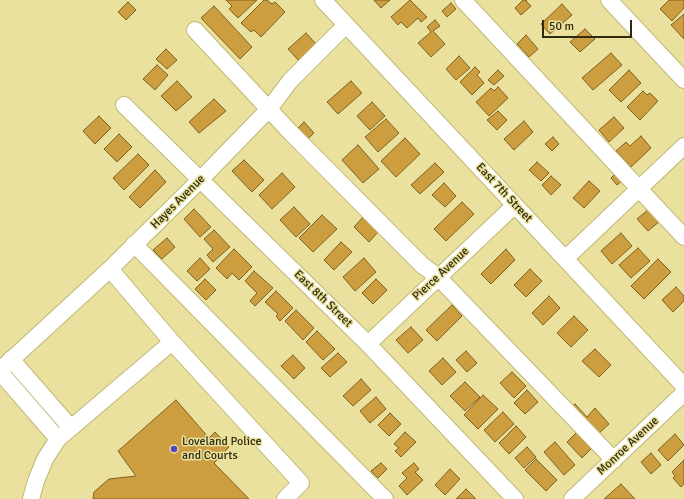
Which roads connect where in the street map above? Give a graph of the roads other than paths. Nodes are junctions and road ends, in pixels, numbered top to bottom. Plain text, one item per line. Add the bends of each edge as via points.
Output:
1 (324, 0) edge
2 (463, 0) edge
3 (616, 2) edge
4 (346, 25) junction
5 (195, 30) dead end
6 (684, 80) edge
7 (124, 106) dead end
8 (269, 109) junction
9 (684, 146) edge
10 (200, 180) junction
11 (639, 189) junction
12 (515, 205) junction
13 (684, 237) edge
14 (134, 244) junction
15 (565, 259) junction
16 (110, 269) junction
17 (438, 277) junction
18 (172, 342) junction
19 (368, 344) junction
20 (4, 367) edge
21 (684, 386) edge
22 (684, 393) edge
23 (71, 428) junction
24 (58, 439) junction
25 (614, 460) junction
26 (31, 499) edge
27 (285, 499) edge
28 (385, 499) edge
29 (515, 499) edge
30 (572, 499) edge

1 - 4 street, East 7th Street
2 - 11 street
3 - 6 street
4 - 8 street, Hayes Avenue via 290,82
4 - 12 street, East 7th Street
5 - 8 street
7 - 10 street, East 8th Street
8 - 10 street, Hayes Avenue
8 - 17 street via 422,265
9 - 11 street
10 - 14 street, Hayes Avenue
10 - 19 street, East 8th Street
11 - 13 street
11 - 15 street
12 - 15 street, East 7th Street
12 - 17 street, Pierce Avenue
14 - 16 street, Hayes Avenue
14 - 28 street
15 - 21 street, East 7th Street
16 - 18 street
16 - 20 street, Hayes Avenue
17 - 19 street, Pierce Avenue
17 - 25 street
18 - 23 street
18 - 27 street via 301,484
19 - 29 street, East 8th Street
20 - 23 street
20 - 24 street
22 - 25 street, Monroe Avenue
23 - 24 street
24 - 26 street via 45,459
25 - 30 street, Monroe Avenue

